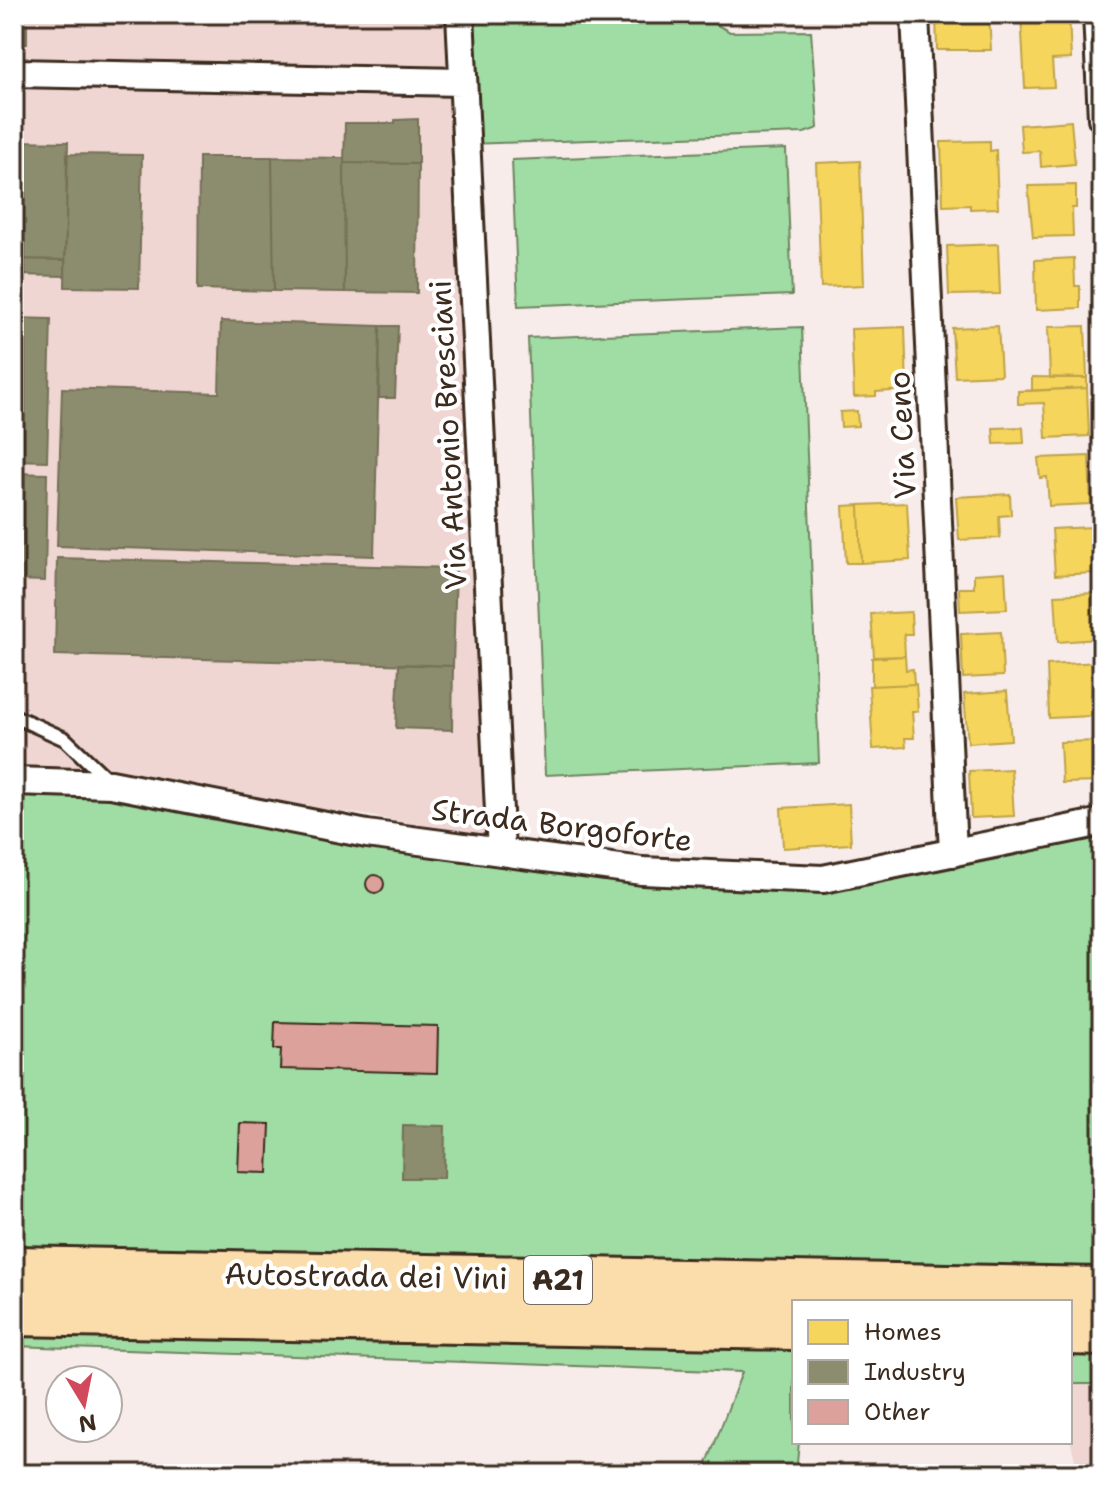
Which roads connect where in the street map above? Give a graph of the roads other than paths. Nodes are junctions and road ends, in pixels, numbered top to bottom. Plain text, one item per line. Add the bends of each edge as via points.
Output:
1 (460, 14) edge
2 (915, 14) edge
3 (1097, 14) edge
4 (14, 73) edge
5 (463, 82) junction
6 (1102, 118) edge
7 (14, 716) edge
8 (14, 781) edge
9 (111, 784) junction
10 (1102, 822) edge
11 (501, 852) junction
12 (953, 853) junction
13 (14, 1269) edge
14 (1102, 1290) edge
15 (14, 1313) edge
16 (792, 1327) edge
17 (1072, 1332) edge
18 (1102, 1333) edge

1 - 5 street, Via Antonio Bresciani
2 - 12 street, Via Ceno
3 - 6 street
4 - 5 street
5 - 11 street, Via Antonio Bresciani
7 - 9 lane via 65,739
8 - 9 street, Strada Borgoforte
9 - 11 street, Strada Borgoforte via 367,834
10 - 12 street, Strada Borgoforte
11 - 12 street, Strada Borgoforte via 642,871 823,879
13 - 14 highway, Autostrada dei Vini / A21
15 - 16 highway, Autostrada dei Vini / A21
17 - 18 highway

